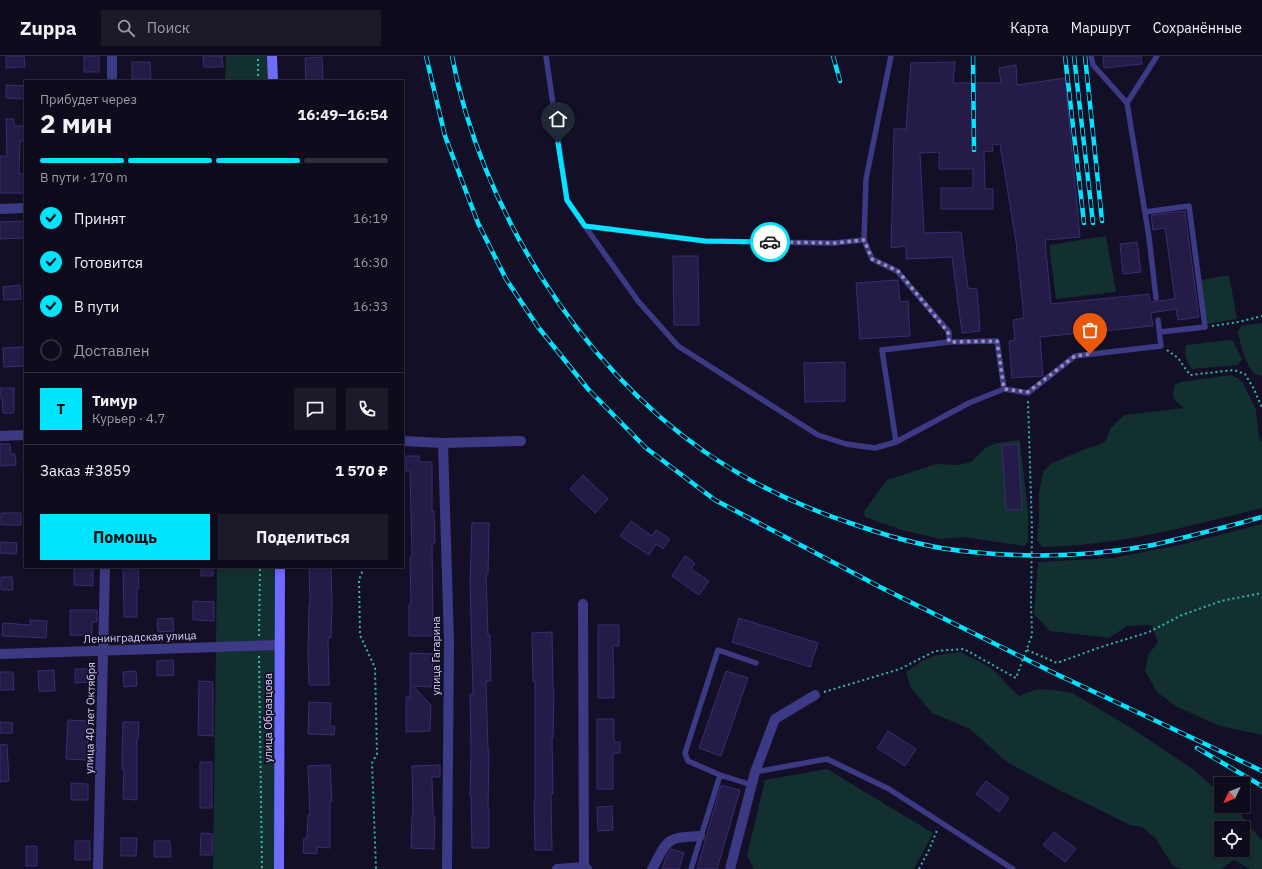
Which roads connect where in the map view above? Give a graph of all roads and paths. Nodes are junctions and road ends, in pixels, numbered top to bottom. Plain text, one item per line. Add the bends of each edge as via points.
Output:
1 (112, 56) edge
2 (258, 56) edge
3 (272, 56) edge
4 (546, 56) edge
5 (891, 56) edge
6 (1091, 56) edge
7 (1157, 56) edge
8 (112, 80) edge
9 (258, 80) edge
10 (273, 80) edge
11 (1128, 103) junction
12 (24, 208) edge
13 (0, 209) edge
14 (1145, 212) junction
15 (585, 226) junction
16 (864, 240) junction
17 (1156, 298) dead end
18 (1262, 316) edge
19 (1158, 320) dead end
20 (1205, 327) junction
21 (1160, 332) junction
22 (949, 342) junction
23 (1161, 346) junction
24 (1004, 389) junction
25 (1028, 392) junction
26 (1262, 408) edge
27 (24, 435) edge
28 (0, 436) edge
29 (404, 441) edge
30 (521, 441) dead end
31 (896, 442) junction
32 (443, 443) junction
33 (105, 568) edge
34 (260, 568) edge
35 (280, 568) edge
36 (364, 568) edge
37 (1262, 593) edge
38 (583, 604) dead end
39 (259, 645) junction
40 (280, 645) junction
41 (1027, 649) junction
42 (104, 651) junction
43 (0, 654) edge
44 (756, 663) dead end
45 (815, 695) joint
46 (755, 772) junction
47 (720, 775) junction
48 (752, 785) junction
49 (930, 815) junction
50 (700, 836) junction
51 (586, 868) edge
52 (98, 869) edge
53 (262, 869) edge
54 (279, 869) edge
55 (376, 869) edge
56 (447, 869) edge
57 (557, 869) edge
58 (652, 869) edge
59 (691, 869) edge
60 (730, 869) edge
61 (919, 869) edge
62 (1013, 869) edge

1 - 8 street
2 - 9 path
3 - 10 street
4 - 15 lane via 567,200
5 - 16 lane via 866,179
6 - 11 lane via 1093,65
7 - 11 lane
11 - 14 lane
12 - 13 street
14 - 17 lane
14 - 20 lane via 1189,206
15 - 16 lane via 705,241 834,243
15 - 31 lane via 638,301 678,346 818,435 846,444 875,448
16 - 22 lane via 872,259 898,271 948,332
18 - 20 path
19 - 21 lane
20 - 21 lane
21 - 23 lane
22 - 24 lane via 997,341
22 - 31 lane via 882,350
23 - 25 lane via 1075,356
23 - 26 path via 1178,358 1190,375 1234,370 1245,374
24 - 25 lane
24 - 31 lane via 970,402
25 - 41 path via 1032,635
27 - 28 street
29 - 32 street
30 - 32 street
32 - 56 street, улица Гагарина via 449,642
33 - 42 street, улица 40 лет Октября
34 - 39 path
35 - 40 street, улица Образцова
36 - 55 path via 359,580 360,635 375,668 377,754 372,763
37 - 41 path via 1208,605 1149,632 1057,663
38 - 51 street
39 - 40 street, Ленинградская улица
39 - 42 street, Ленинградская улица
39 - 53 path
40 - 54 street, улица Образцова
41 - 45 path via 1016,678 964,649 957,649 935,651 900,669
42 - 43 street, Ленинградская улица
42 - 52 street, улица 40 лет Октября
44 - 47 lane via 718,650 685,753 688,760
45 - 46 street via 775,719
46 - 48 street
46 - 49 lane via 828,759 889,789
47 - 48 lane
47 - 50 lane
48 - 60 street
49 - 61 path via 938,829
49 - 62 lane
50 - 58 street via 672,840
50 - 59 lane
51 - 57 street

